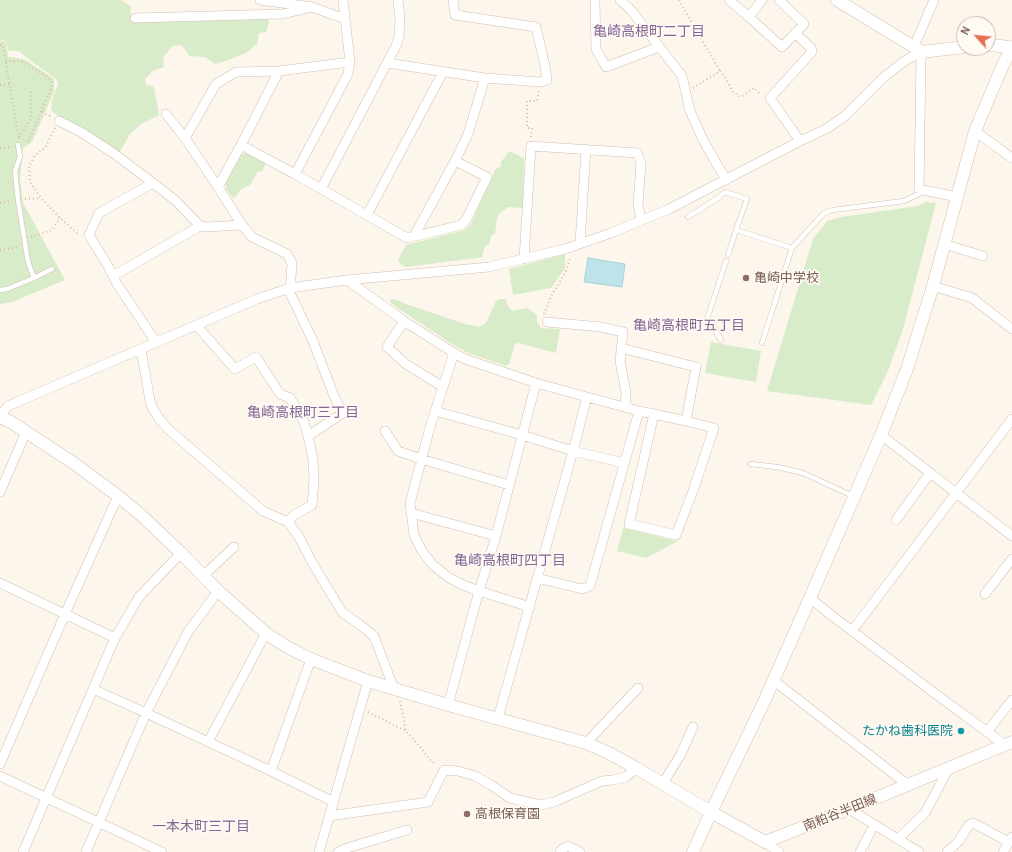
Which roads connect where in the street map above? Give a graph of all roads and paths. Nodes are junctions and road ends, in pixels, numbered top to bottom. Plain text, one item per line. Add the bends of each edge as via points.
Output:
1 (260, 0) edge
2 (343, 0) edge
3 (398, 0) edge
4 (453, 0) edge
5 (595, 0) edge
6 (620, 0) edge
7 (679, 0) edge
8 (729, 0) edge
9 (762, 0) edge
10 (779, 0) edge
11 (837, 0) edge
12 (934, 0) edge
13 (312, 7) junction
14 (749, 17) junction
15 (135, 18) dead end
16 (345, 19) junction
17 (795, 33) junction
18 (0, 45) edge
19 (996, 46) edge
20 (660, 47) junction
21 (956, 48) edge
22 (1012, 48) edge
23 (918, 50) junction
24 (6, 61) junction
25 (350, 62) junction
26 (388, 63) junction
27 (720, 70) junction
28 (279, 71) junction
29 (443, 72) junction
30 (485, 78) junction
31 (540, 82) junction
32 (9, 84) junction
33 (0, 85) edge
34 (31, 91) dead end
35 (686, 93) junction
36 (770, 98) junction
37 (166, 114) dead end
38 (59, 120) joint
39 (976, 131) junction
40 (19, 138) junction
41 (186, 138) junction
42 (800, 141) junction
43 (18, 145) junction
44 (241, 145) junction
45 (531, 146) junction
46 (0, 148) edge
47 (586, 149) junction
48 (1012, 158) edge
49 (455, 161) junction
50 (295, 174) junction
51 (726, 180) junction
52 (153, 183) junction
53 (218, 187) junction
54 (321, 189) junction
55 (926, 190) junction
56 (957, 197) junction
57 (41, 198) junction
58 (18, 200) junction
59 (0, 203) edge
60 (367, 215) junction
61 (688, 217) dead end
62 (60, 218) junction
63 (640, 220) junction
64 (242, 225) junction
65 (200, 226) junction
66 (736, 230) junction
67 (414, 236) junction
68 (24, 239) junction
69 (91, 239) junction
70 (580, 243) junction
71 (944, 244) junction
72 (25, 246) junction
73 (571, 247) junction
74 (792, 248) junction
75 (0, 250) edge
76 (728, 254) dead end
77 (983, 256) dead end
78 (524, 259) junction
79 (726, 261) dead end
80 (52, 270) dead end
81 (113, 276) junction
82 (34, 278) junction
83 (347, 280) junction
84 (933, 286) junction
85 (290, 288) junction
86 (0, 290) edge
87 (404, 321) junction
88 (547, 322) joint
89 (196, 325) junction
90 (1012, 329) edge
91 (721, 340) dead end
92 (156, 342) junction
93 (762, 343) dead end
94 (621, 348) junction
95 (141, 349) junction
96 (454, 353) junction
97 (536, 383) junction
98 (443, 387) junction
99 (587, 397) junction
100 (625, 407) junction
101 (639, 411) junction
102 (435, 412) junction
103 (654, 414) junction
104 (0, 417) edge
105 (1012, 420) edge
106 (686, 421) junction
107 (385, 431) dead end
108 (26, 432) junction
109 (522, 435) junction
110 (881, 435) junction
111 (308, 436) junction
112 (573, 451) junction
113 (421, 459) junction
114 (624, 463) junction
115 (751, 464) dead end
116 (930, 473) junction
117 (509, 484) junction
118 (0, 492) edge
119 (956, 493) junction
120 (118, 496) junction
121 (853, 496) junction
122 (411, 513) junction
123 (896, 520) dead end
124 (288, 522) junction
125 (496, 536) junction
126 (1012, 536) edge
127 (234, 547) dead end
128 (181, 553) junction
129 (1012, 559) edge
130 (204, 576) junction
131 (538, 578) junction
132 (0, 583) edge
133 (218, 591) junction
134 (478, 592) junction
135 (985, 594) dead end
136 (810, 598) junction
137 (530, 607) junction
138 (65, 614) junction
139 (852, 631) junction
140 (266, 633) junction
141 (115, 638) junction
142 (311, 659) junction
143 (773, 680) junction
144 (368, 681) junction
145 (638, 688) dead end
146 (93, 689) junction
147 (396, 690) junction
148 (1012, 700) edge
149 (448, 705) junction
150 (360, 708) junction
151 (146, 713) junction
152 (498, 718) junction
153 (693, 727) dead end
154 (406, 731) junction
155 (987, 732) junction
156 (208, 742) junction
157 (586, 743) junction
158 (1010, 743) edge
159 (0, 764) edge
160 (636, 768) junction
161 (949, 768) junction
162 (444, 770) junction
163 (271, 771) junction
164 (0, 776) edge
165 (662, 783) junction
166 (908, 785) junction
167 (46, 798) junction
168 (334, 802) junction
169 (849, 809) junction
170 (711, 812) junction
171 (329, 816) junction
172 (98, 822) junction
173 (874, 825) junction
174 (407, 830) dead end
175 (898, 839) junction
176 (1010, 839) edge
177 (765, 842) junction
178 (23, 852) edge
179 (86, 852) edge
180 (162, 852) edge
181 (318, 852) edge
182 (338, 852) edge
183 (560, 852) edge
184 (580, 852) edge
185 (693, 852) edge
186 (778, 852) edge
187 (860, 852) edge
188 (919, 852) edge
189 (947, 852) edge
190 (1003, 852) edge

1 - 13 street
2 - 16 street
3 - 26 street via 399,37
4 - 31 street via 455,15 536,27 547,80
5 - 20 street via 596,49 606,68
6 - 20 street
7 - 27 path
8 - 14 street
9 - 14 street
10 - 17 street via 804,24
11 - 23 street
12 - 23 street
13 - 15 street via 283,14
13 - 16 street
14 - 17 street via 782,47
16 - 25 street
17 - 36 street via 811,48 812,53
18 - 24 path via 4,46
19 - 22 street
20 - 35 street via 682,76
21 - 23 street
22 - 39 street
23 - 42 street via 884,77 845,116
23 - 55 street via 921,64 919,189
24 - 32 path
24 - 43 path via 21,61 45,75 52,84 29,140
25 - 28 street
25 - 50 street via 348,74
26 - 29 street
26 - 54 street
27 - 35 path
27 - 36 path via 733,92 740,97 754,88 763,97
28 - 41 street via 236,72 216,84
28 - 44 street
29 - 30 street
29 - 60 street
30 - 31 street
30 - 49 street via 468,134
31 - 45 path via 537,100 527,101 527,128 532,128
32 - 33 path
32 - 40 path
34 - 40 path via 31,118
35 - 51 street via 690,111 703,140
36 - 42 street
37 - 41 street
38 - 52 street via 116,155
38 - 57 path via 45,148 35,155 29,167 30,182
39 - 48 street
39 - 56 street
40 - 43 path
41 - 53 street
42 - 51 street
43 - 46 path
43 - 58 lane via 20,157 15,171
44 - 50 street
44 - 53 street
45 - 47 street
45 - 78 street
47 - 63 street via 637,153 641,163 638,204
47 - 70 street
49 - 67 street
49 - 67 street via 487,177 466,220 461,225
50 - 54 street
51 - 63 street
52 - 65 street via 176,201
52 - 69 street via 99,213 89,235
53 - 64 street
54 - 60 street
55 - 56 street
55 - 74 lane via 904,201 824,214
56 - 71 street
57 - 58 path
57 - 62 path
58 - 59 path
58 - 68 lane
60 - 67 street via 407,238
61 - 66 lane via 725,192 747,199
62 - 68 path via 52,230
62 - 69 path via 82,237
63 - 70 street via 611,234
64 - 65 street
64 - 85 street via 252,237 287,254 292,263
65 - 81 street
66 - 74 lane
66 - 76 lane
68 - 72 lane
69 - 81 street
70 - 73 street
71 - 77 street
71 - 84 street
72 - 75 path
72 - 82 lane
73 - 78 street
73 - 88 path via 566,271 544,314
74 - 93 lane
78 - 83 street via 489,267
79 - 91 lane via 706,322 711,323
80 - 82 lane
81 - 92 street
82 - 86 lane
83 - 85 street
83 - 87 street
84 - 90 street via 972,298
84 - 110 street via 907,369
85 - 89 street
85 - 111 street via 290,294 343,413
87 - 96 street
87 - 98 street via 387,347 406,364
88 - 94 street via 601,327 623,332
89 - 92 street
89 - 111 street via 235,369 256,357 280,394 290,398 304,422
92 - 95 street
94 - 100 street via 620,361 626,392
94 - 106 street via 696,367
95 - 104 street via 8,406
95 - 124 street via 150,401 168,429 263,511
96 - 97 street
96 - 98 street
97 - 99 street
97 - 109 street
98 - 102 street
99 - 100 street
99 - 112 street
100 - 101 street
101 - 103 street
101 - 114 street
102 - 109 street
102 - 113 street
103 - 106 street
103 - 106 street via 629,524 676,535 714,428
104 - 108 street
105 - 119 street
107 - 113 street via 398,451
108 - 118 street
108 - 120 street
109 - 112 street
109 - 117 street
110 - 116 street
110 - 121 street
111 - 124 street via 313,459 312,505 294,515
112 - 114 street
112 - 131 street
113 - 117 street
113 - 122 street via 410,502
114 - 131 street via 590,586 582,589
115 - 121 lane via 803,473
116 - 119 street
116 - 123 street
117 - 125 street
119 - 126 street
119 - 139 street
120 - 128 street
120 - 138 street
121 - 136 street
122 - 125 street
122 - 134 street via 414,535 433,565 448,577
124 - 147 street via 342,612 374,636
125 - 134 street
127 - 130 street
128 - 130 street
128 - 141 street via 138,597
129 - 135 street
130 - 133 street
131 - 137 street
132 - 138 street
133 - 140 street
133 - 151 street via 188,632
134 - 137 street
134 - 149 street
136 - 139 street
136 - 143 street
137 - 152 street
138 - 141 street
138 - 159 street
139 - 155 street
140 - 142 street
140 - 156 street
141 - 146 street
142 - 144 street
142 - 163 street
143 - 166 street
143 - 170 street
144 - 147 street
144 - 150 street
145 - 157 street
146 - 151 street
146 - 167 street
147 - 149 street
147 - 154 path
148 - 155 street
149 - 152 street
150 - 154 path
150 - 168 street
151 - 156 street
151 - 172 street
152 - 157 street
153 - 165 street via 681,754
154 - 162 path via 429,759
155 - 158 street
156 - 163 street
157 - 160 street
158 - 161 street, 南粕谷半田線
160 - 162 street via 626,777 602,781 541,805 510,798 475,776
160 - 165 street
161 - 166 street, 南粕谷半田線
161 - 175 street via 925,813
162 - 171 street via 428,802
163 - 168 street
164 - 167 street
165 - 170 street
166 - 169 street, 南粕谷半田線
167 - 172 street
167 - 178 street
168 - 171 street
169 - 173 street
169 - 177 street, 南粕谷半田線
170 - 177 street
170 - 185 street
171 - 181 street
172 - 179 street
172 - 180 street
173 - 175 street
173 - 187 street
174 - 182 street
175 - 188 street
176 - 189 street via 973,823
176 - 190 street
177 - 186 street
183 - 184 street via 568,846

